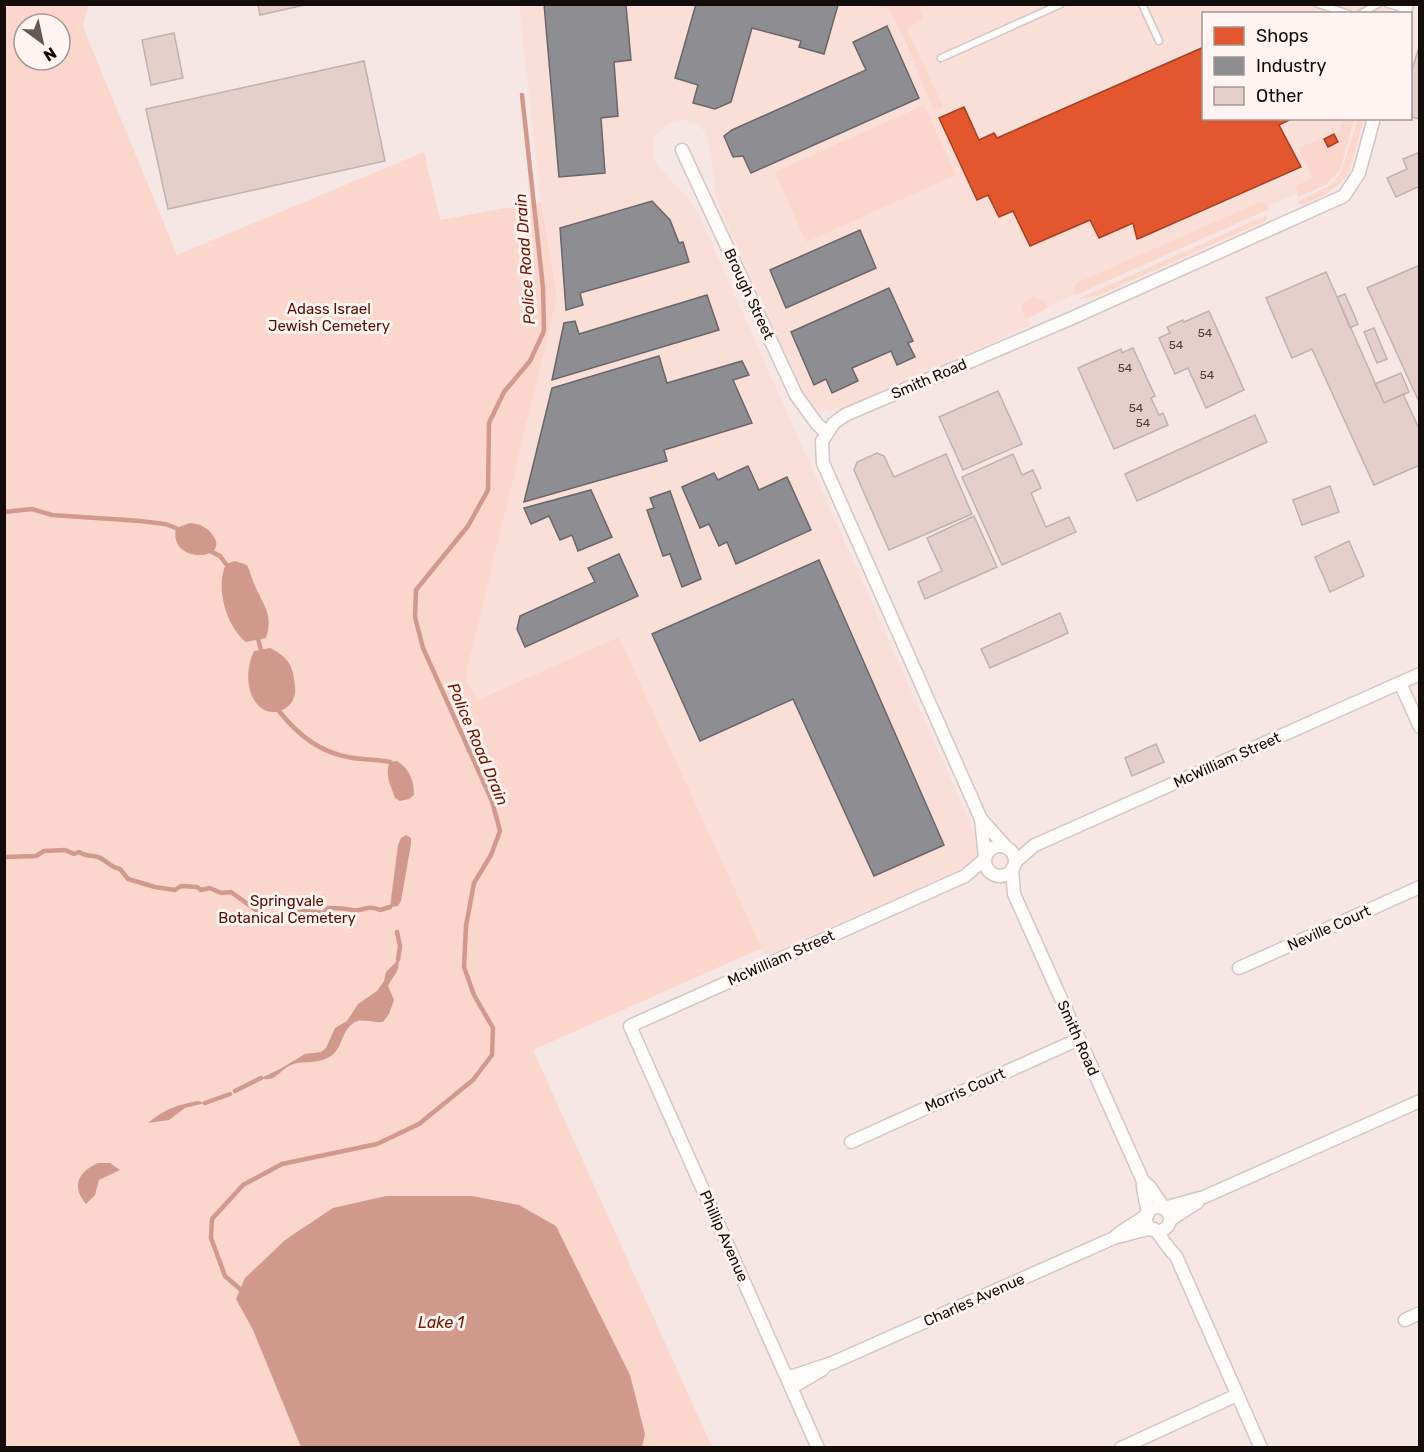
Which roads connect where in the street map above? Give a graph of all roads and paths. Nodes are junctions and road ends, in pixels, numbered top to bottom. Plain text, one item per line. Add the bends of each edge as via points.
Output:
1 (1142, 4) edge
2 (1318, 4) edge
3 (1378, 4) edge
4 (1388, 4) edge
5 (1061, 5) edge
6 (1052, 6) edge
7 (1406, 9) edge
8 (1343, 12) edge
9 (1364, 12) edge
10 (1158, 41) dead end
11 (941, 58) dead end
12 (1373, 120) edge
13 (682, 150) dead end
14 (826, 433) junction
15 (1419, 674) edge
16 (1400, 683) junction
17 (1419, 727) edge
18 (981, 819) junction
19 (1035, 845) junction
20 (1006, 847) junction
21 (985, 858) junction
22 (1013, 865) junction
23 (994, 874) junction
24 (965, 876) junction
25 (1419, 887) edge
26 (1014, 894) junction
27 (1239, 969) dead end
28 (630, 1026) joint
29 (1079, 1039) junction
30 (1419, 1101) edge
31 (851, 1142) dead end
32 (1143, 1181) junction
33 (1204, 1197) junction
34 (1164, 1208) junction
35 (1148, 1214) junction
36 (1170, 1221) junction
37 (1153, 1229) junction
38 (1116, 1237) junction
39 (1176, 1256) junction
40 (1419, 1313) edge
41 (1405, 1320) dead end
42 (789, 1383) junction
43 (1237, 1395) junction
44 (818, 1448) edge
45 (1121, 1448) edge
46 (1261, 1448) edge

1 - 10 lane
2 - 8 lane
3 - 9 lane
4 - 7 lane
5 - 6 lane
6 - 11 lane
12 - 14 street, Smith Road via 1359,173 1344,196 844,415
13 - 14 street, Brough Street via 796,395
14 - 18 street via 822,441 824,463
15 - 16 street, McWilliam Street
16 - 17 street
16 - 19 street, McWilliam Street
18 - 20 street
18 - 21 street
19 - 20 street, McWilliam Street
19 - 22 street, McWilliam Street
20 - 21 street via 990,849
20 - 22 street via 1013,854
21 - 23 street via 986,866
21 - 24 street, McWilliam Street
22 - 23 street via 1006,874
22 - 26 street, Smith Road
23 - 24 street, McWilliam Street
23 - 26 street, Smith Road
24 - 28 street, McWilliam Street
25 - 27 street, Neville Court
26 - 29 street, Smith Road
28 - 42 street, Phillip Avenue
29 - 31 street, Morris Court
29 - 32 street, Smith Road
30 - 33 street
32 - 34 street, Smith Road
32 - 35 street, Smith Road
33 - 34 street
33 - 36 street
34 - 35 street via 1156,1207
34 - 36 street
35 - 37 street via 1147,1221
35 - 38 street, Charles Avenue
36 - 37 street via 1164,1229
36 - 39 street
37 - 38 street, Charles Avenue
37 - 39 street
38 - 42 street, Charles Avenue
39 - 43 street
40 - 41 street
42 - 44 street, Phillip Avenue
43 - 45 street
43 - 46 street

